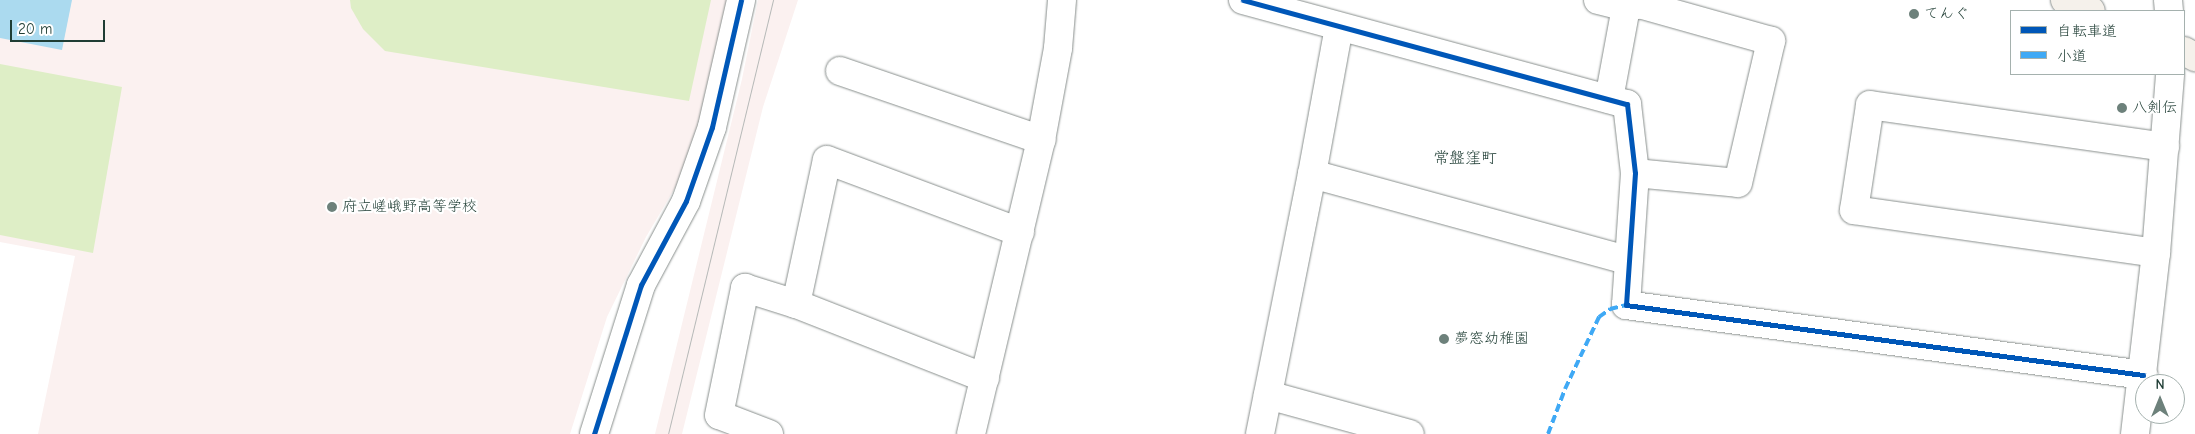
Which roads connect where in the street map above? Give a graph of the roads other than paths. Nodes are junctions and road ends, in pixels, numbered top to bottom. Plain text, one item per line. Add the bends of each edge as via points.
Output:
1 (741, 0) edge
2 (1062, 0) edge
3 (1243, 0) edge
4 (1598, 0) edge
5 (2065, 0) edge
6 (1638, 4) edge
7 (2089, 10) edge
8 (1339, 26) junction
9 (840, 71) dead end
10 (2170, 75) edge
11 (1609, 100) junction
12 (1042, 140) junction
13 (2166, 147) junction
14 (1635, 173) junction
15 (1312, 174) junction
16 (1020, 232) junction
17 (2156, 253) junction
18 (1627, 260) junction
19 (796, 304) junction
20 (2137, 374) edge
21 (2144, 374) edge
22 (985, 378) junction
23 (1268, 395) junction
24 (594, 434) edge
25 (769, 434) edge
26 (971, 434) edge
27 (1260, 434) edge
28 (1410, 434) edge

1 - 24 street via 712,127 686,201 641,285
2 - 12 street via 1058,48
3 - 8 street
4 - 6 street
5 - 7 main road
6 - 11 street
6 - 14 street via 1771,41 1738,183
8 - 11 street
8 - 15 street
9 - 12 street
10 - 13 street
11 - 14 street via 1626,104
12 - 16 street
13 - 17 street
13 - 17 street via 1870,105 1854,210
14 - 18 street
15 - 18 street
15 - 23 street
16 - 19 street via 828,160
16 - 22 street
17 - 21 street
18 - 20 street via 1626,305
19 - 22 street
19 - 25 street via 746,288 719,415
22 - 26 street
23 - 27 street
23 - 28 street

